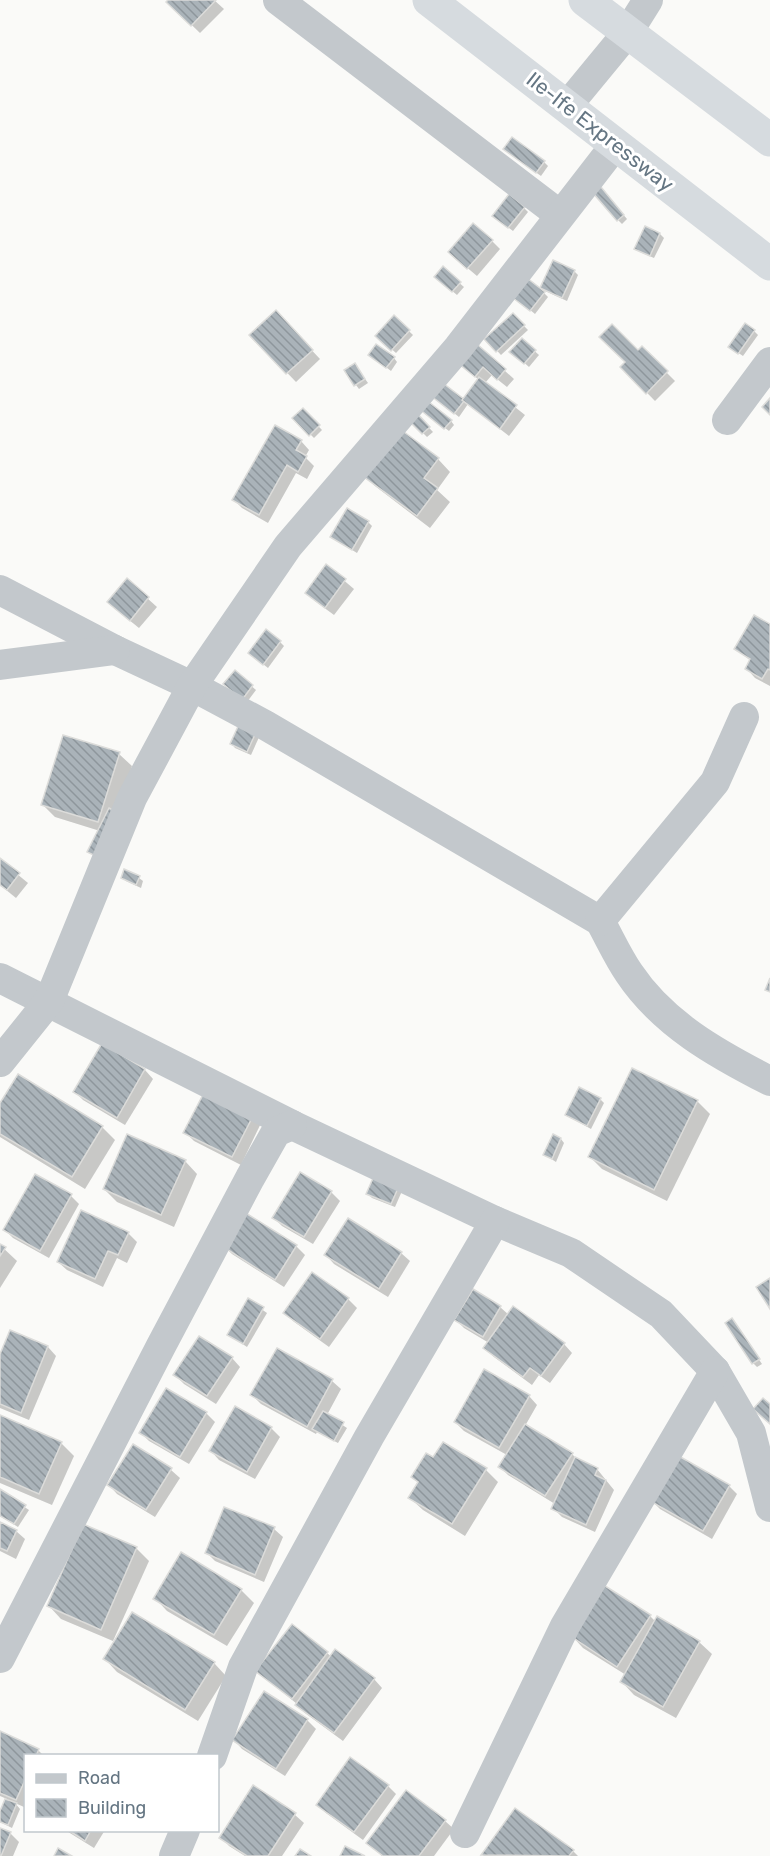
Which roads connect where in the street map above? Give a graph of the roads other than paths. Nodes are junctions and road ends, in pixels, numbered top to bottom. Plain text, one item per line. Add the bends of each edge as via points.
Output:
1 (278, 0) edge
2 (429, 0) edge
3 (585, 0) edge
4 (648, 0) edge
5 (628, 32) junction
6 (567, 106) junction
7 (770, 140) edge
8 (616, 144) junction
9 (560, 215) junction
10 (770, 264) edge
11 (770, 362) edge
12 (727, 420) dead end
13 (0, 590) edge
14 (115, 650) junction
15 (0, 665) edge
16 (192, 687) junction
17 (744, 717) dead end
18 (600, 921) junction
19 (0, 978) edge
20 (49, 1001) junction
21 (0, 1062) edge
22 (770, 1081) edge
23 (292, 1125) junction
24 (495, 1221) junction
25 (715, 1371) junction
26 (770, 1507) edge
27 (0, 1658) edge
28 (212, 1754) edge
29 (184, 1832) edge
30 (465, 1833) dead end
31 (174, 1856) edge

1 - 9 street
2 - 6 highway, Ile-Ife Expressway
3 - 5 highway
4 - 5 street
5 - 6 street
5 - 7 highway
6 - 8 highway, Ile-Ife Expressway
8 - 9 street
8 - 10 highway, Ile-Ife Expressway
9 - 16 street via 458,348 288,546
11 - 12 street
13 - 14 street
14 - 15 street
14 - 16 street
16 - 18 street via 265,725
16 - 20 street via 132,798
17 - 18 street via 715,782
18 - 22 street via 630,975 667,1018 728,1059
19 - 20 street
20 - 21 street
20 - 23 street
23 - 24 street
23 - 27 street via 276,1132 250,1178
24 - 25 street via 571,1253 661,1314
24 - 28 street via 369,1437 243,1667
25 - 26 street via 751,1433
25 - 30 street via 565,1626
29 - 31 street

